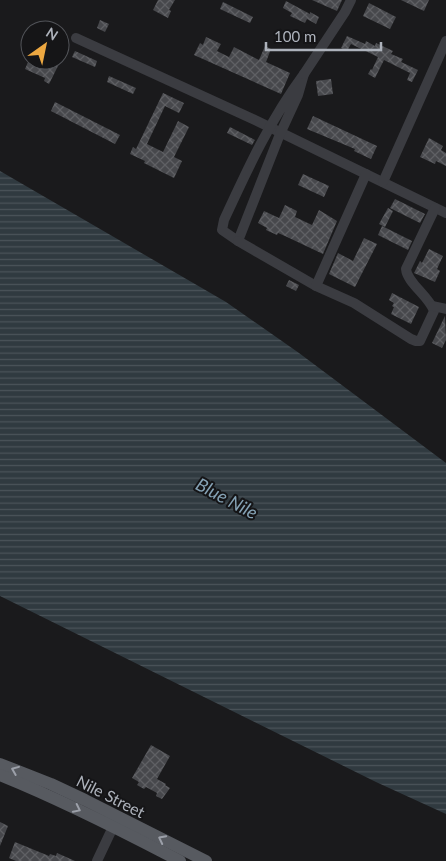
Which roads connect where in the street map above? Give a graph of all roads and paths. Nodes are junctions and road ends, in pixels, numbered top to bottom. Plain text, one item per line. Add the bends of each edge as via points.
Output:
1 (351, 0) edge
2 (76, 38) dead end
3 (446, 42) edge
4 (304, 74) junction
5 (268, 128) junction
6 (280, 134) junction
7 (366, 174) junction
8 (383, 182) junction
9 (435, 208) junction
10 (446, 213) edge
11 (238, 241) junction
12 (316, 286) junction
13 (433, 306) junction
14 (446, 310) edge
15 (0, 764) edge
16 (0, 775) edge
17 (113, 827) junction
18 (97, 861) edge
19 (180, 861) edge
20 (206, 861) edge

1 - 4 street
2 - 5 street
3 - 8 street
4 - 5 street
4 - 6 street
5 - 6 street
5 - 11 street via 221,228
6 - 7 street
6 - 11 street
7 - 8 street
7 - 12 street
8 - 9 street
9 - 10 street
9 - 13 street via 406,269 408,276
11 - 12 street
12 - 13 street via 354,303 416,341 423,338 434,314
13 - 14 street
20 -> 15 main road, Nile Street via 68,792
16 -> 17 main road, Nile Street
17 - 18 street
17 - 19 main road, Nile Street

